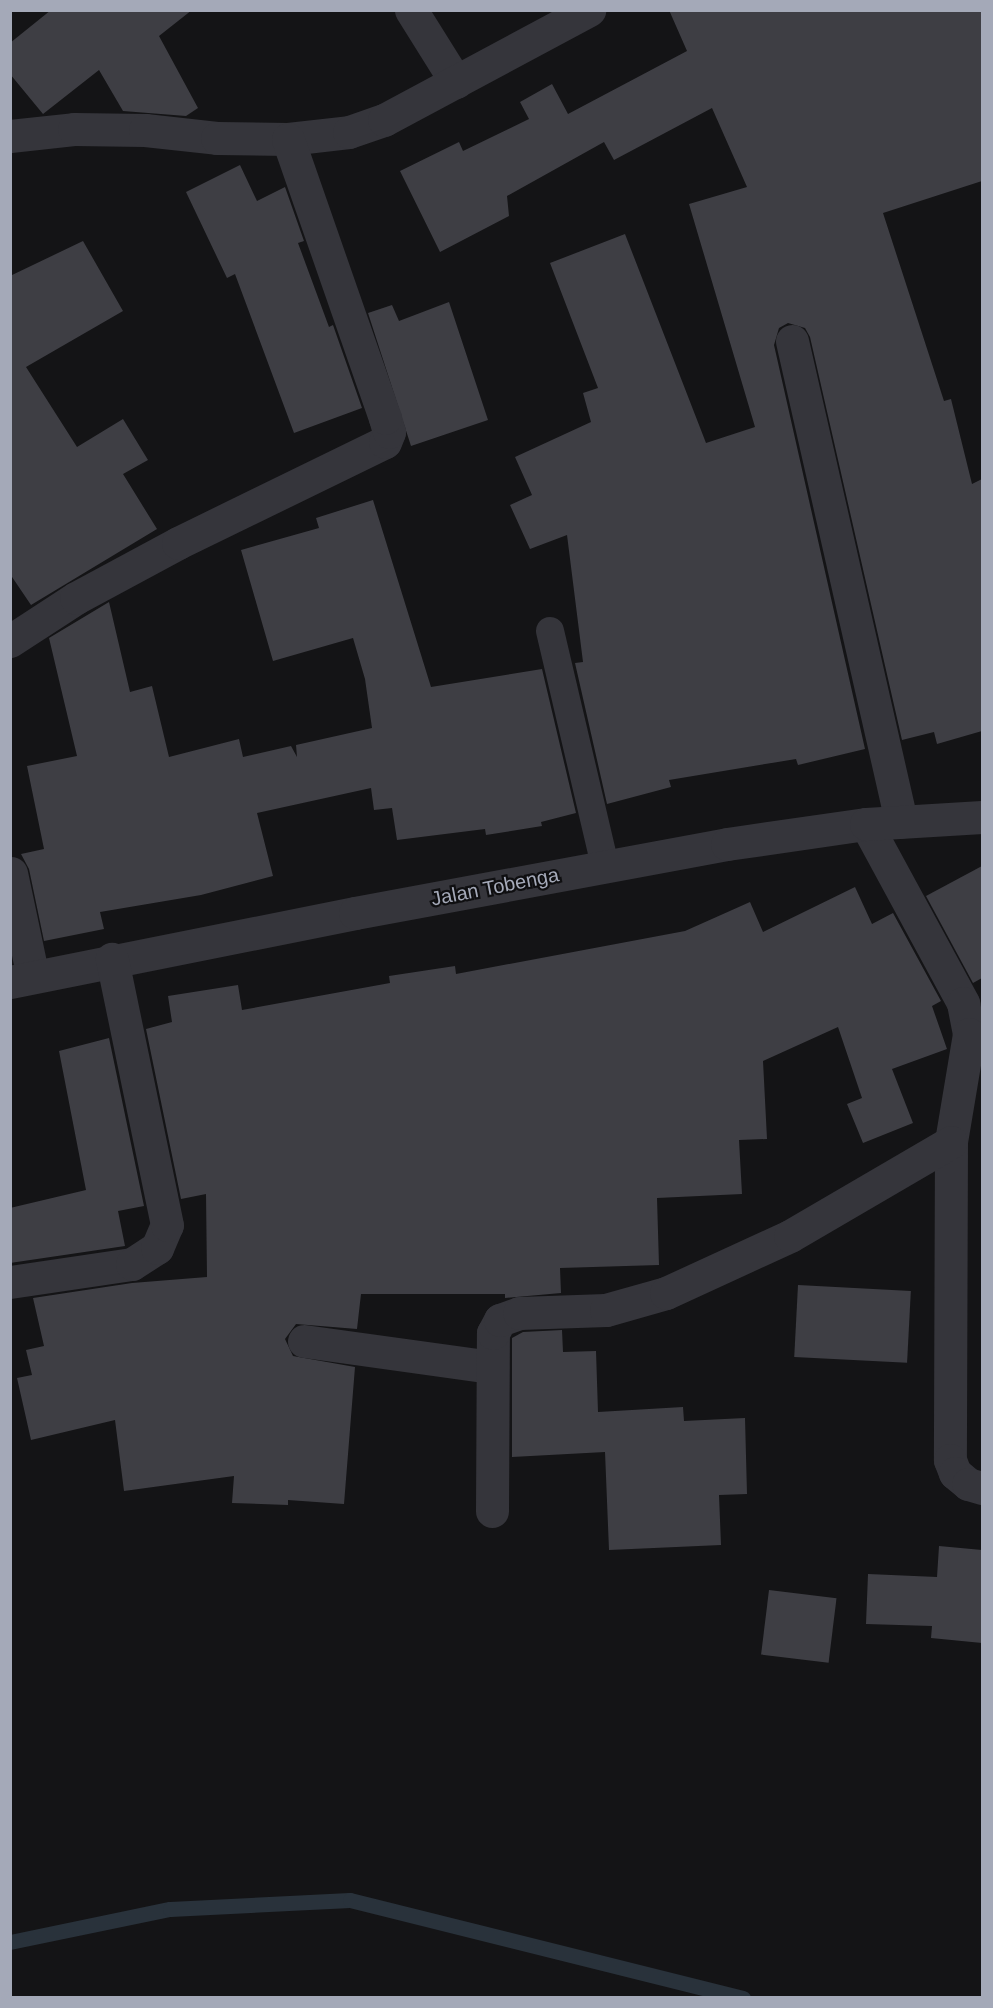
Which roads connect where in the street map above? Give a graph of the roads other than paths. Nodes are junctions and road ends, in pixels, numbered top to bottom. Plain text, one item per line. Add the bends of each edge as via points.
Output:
1 (411, 10) edge
2 (589, 10) edge
3 (456, 82) junction
4 (10, 136) edge
5 (288, 139) junction
6 (792, 341) dead end
7 (550, 631) dead end
8 (10, 641) edge
9 (982, 817) edge
10 (901, 822) junction
11 (866, 824) junction
12 (605, 866) junction
13 (11, 873) edge
14 (112, 959) junction
15 (22, 980) edge
16 (951, 1142) junction
17 (10, 1282) edge
18 (304, 1341) dead end
19 (492, 1367) junction
20 (982, 1488) edge
21 (492, 1511) dead end

1 - 3 street
2 - 3 street
3 - 5 street via 384,120 349,132
4 - 5 street via 74,129
5 - 8 street via 385,418 385,442 178,543 76,598
6 - 10 street
7 - 12 lane
9 - 10 street, Jalan Tobenga
10 - 11 street, Jalan Tobenga
11 - 12 street, Jalan Tobenga
11 - 16 street via 963,1003 969,1034
12 - 14 street, Jalan Tobenga
13 - 15 street
14 - 15 street, Jalan Tobenga
14 - 17 street via 167,1225 157,1248 132,1264
16 - 19 street via 790,1236 666,1293 606,1310 519,1313 500,1320 493,1333
16 - 20 street via 950,1460 955,1473 968,1484
18 - 19 street
19 - 21 street

